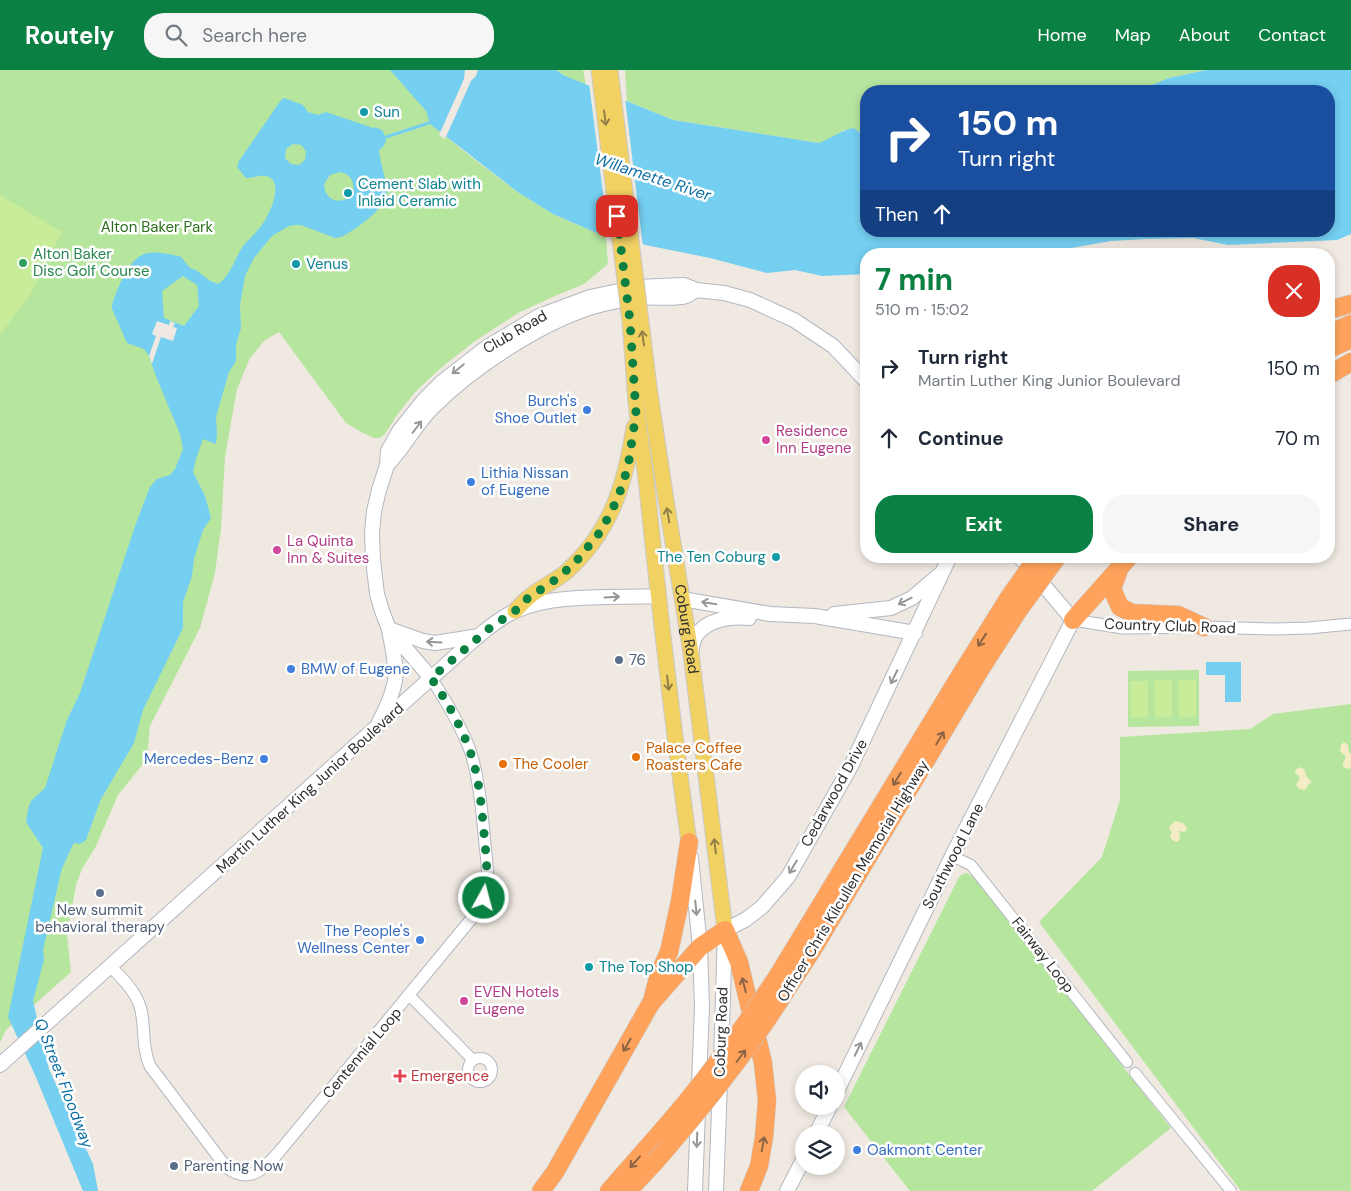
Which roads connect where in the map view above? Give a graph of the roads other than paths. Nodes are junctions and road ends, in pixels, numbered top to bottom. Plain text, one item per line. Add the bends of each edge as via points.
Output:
1 (598, 70) edge
2 (610, 70) edge
3 (1351, 304) edge
4 (1335, 308) edge
5 (1351, 324) edge
6 (1335, 331) edge
7 (1351, 339) edge
8 (1335, 346) edge
9 (1351, 362) edge
10 (1335, 371) edge
11 (860, 375) edge
12 (642, 388) junction
13 (636, 413) junction
14 (677, 563) junction
15 (947, 563) edge
16 (1025, 563) edge
17 (1034, 563) edge
18 (1052, 563) edge
19 (1124, 563) edge
20 (1125, 563) edge
21 (943, 571) junction
22 (658, 596) junction
23 (682, 599) junction
24 (1013, 605) junction
25 (515, 611) junction
26 (770, 614) junction
27 (814, 616) junction
28 (1073, 620) junction
29 (1351, 624) edge
30 (1204, 627) junction
31 (389, 629) junction
32 (915, 634) junction
33 (480, 636) junction
34 (691, 653) junction
35 (431, 678) junction
36 (376, 729) junction
37 (689, 842) junction
38 (952, 856) junction
39 (725, 930) junction
40 (700, 947) junction
41 (112, 967) junction
42 (663, 979) junction
43 (410, 995) junction
44 (473, 1060) dead end
45 (5, 1061) edge
46 (1127, 1062) dead end
47 (1135, 1073) dead end
48 (845, 1075) edge
49 (795, 1175) edge
50 (541, 1191) edge
51 (609, 1191) edge
52 (628, 1191) edge
53 (695, 1191) edge
54 (716, 1191) edge
55 (749, 1191) edge
56 (787, 1191) edge
57 (1230, 1191) edge

1 -> 12 main road, Coburg Road, bridge via 630,321
12 -> 2 main road, Coburg Road, bridge
3 - 4 highway
5 - 6 highway
7 - 8 highway
9 - 10 highway
11 - 31 main road, Club Road via 832,346 794,320 750,300 684,285 612,291 539,316 515,329 443,381 399,431 388,451 372,533 377,594
12 - 13 main road, Coburg Road
14 -> 12 main road, Coburg Road
13 - 22 main road, Coburg Road via 646,473
13 - 25 main road via 628,467 618,498 601,531 565,573 529,597
14 - 22 main road via 668,589
14 - 23 main road, Coburg Road
15 - 21 main road
16 - 28 main road
17 - 24 highway, Officer Chris Kilcullen Memorial Highway, bridge
18 - 24 highway, Officer Chris Kilcullen Memorial Highway, bridge
19 - 28 highway
20 - 30 highway via 1112,589 1120,608 1132,614 1178,615
21 -> 27 main road via 912,598 891,608
21 - 32 main road
25 -> 22 main road, Martin Luther King Junior Boulevard via 566,600
22 -> 37 main road, Coburg Road
26 -> 23 main road
23 - 34 main road, Coburg Road
24 -> 51 highway, Officer Chris Kilcullen Memorial Highway, bridge via 955,684 782,969 724,1054
52 -> 24 highway, Officer Chris Kilcullen Memorial Highway, bridge via 729,1072 765,1024 980,670
25 - 33 main road, Martin Luther King Junior Boulevard
26 - 27 main road
26 - 34 main road via 718,620 695,638
27 - 32 main road
28 - 30 street, Country Club Road via 1123,628
28 - 38 main road, Southwood Lane
29 - 30 street, Country Club Road via 1275,629
33 -> 31 main road via 435,643
31 - 35 main road, Club Road
31 - 36 main road via 395,680
32 -> 39 main road, Cedarwood Drive via 852,766 788,877 762,907
33 - 35 main road, Martin Luther King Junior Boulevard
39 -> 34 main road, Coburg Road
35 - 36 main road, Martin Luther King Junior Boulevard
35 - 43 street, Centennial Loop via 446,700 475,768 481,797 488,881 477,912
36 - 41 main road, Martin Luther King Junior Boulevard
37 -> 40 main road, Coburg Road
37 - 42 highway
38 - 46 street, Fairway Loop via 972,865
48 -> 38 main road, Southwood Lane
39 - 40 highway
39 - 54 main road, Coburg Road
55 -> 39 highway via 759,1166 767,1101 763,1063 741,971
40 - 42 highway
40 -> 53 main road, Coburg Road via 702,1006
41 - 43 street, Centennial Loop via 138,1000 144,1050 150,1066 226,1167 243,1174 259,1172 270,1163
41 - 45 main road, Martin Luther King Junior Boulevard
42 -> 50 highway via 555,1172
43 - 44 street
47 - 57 street
49 - 56 main road

